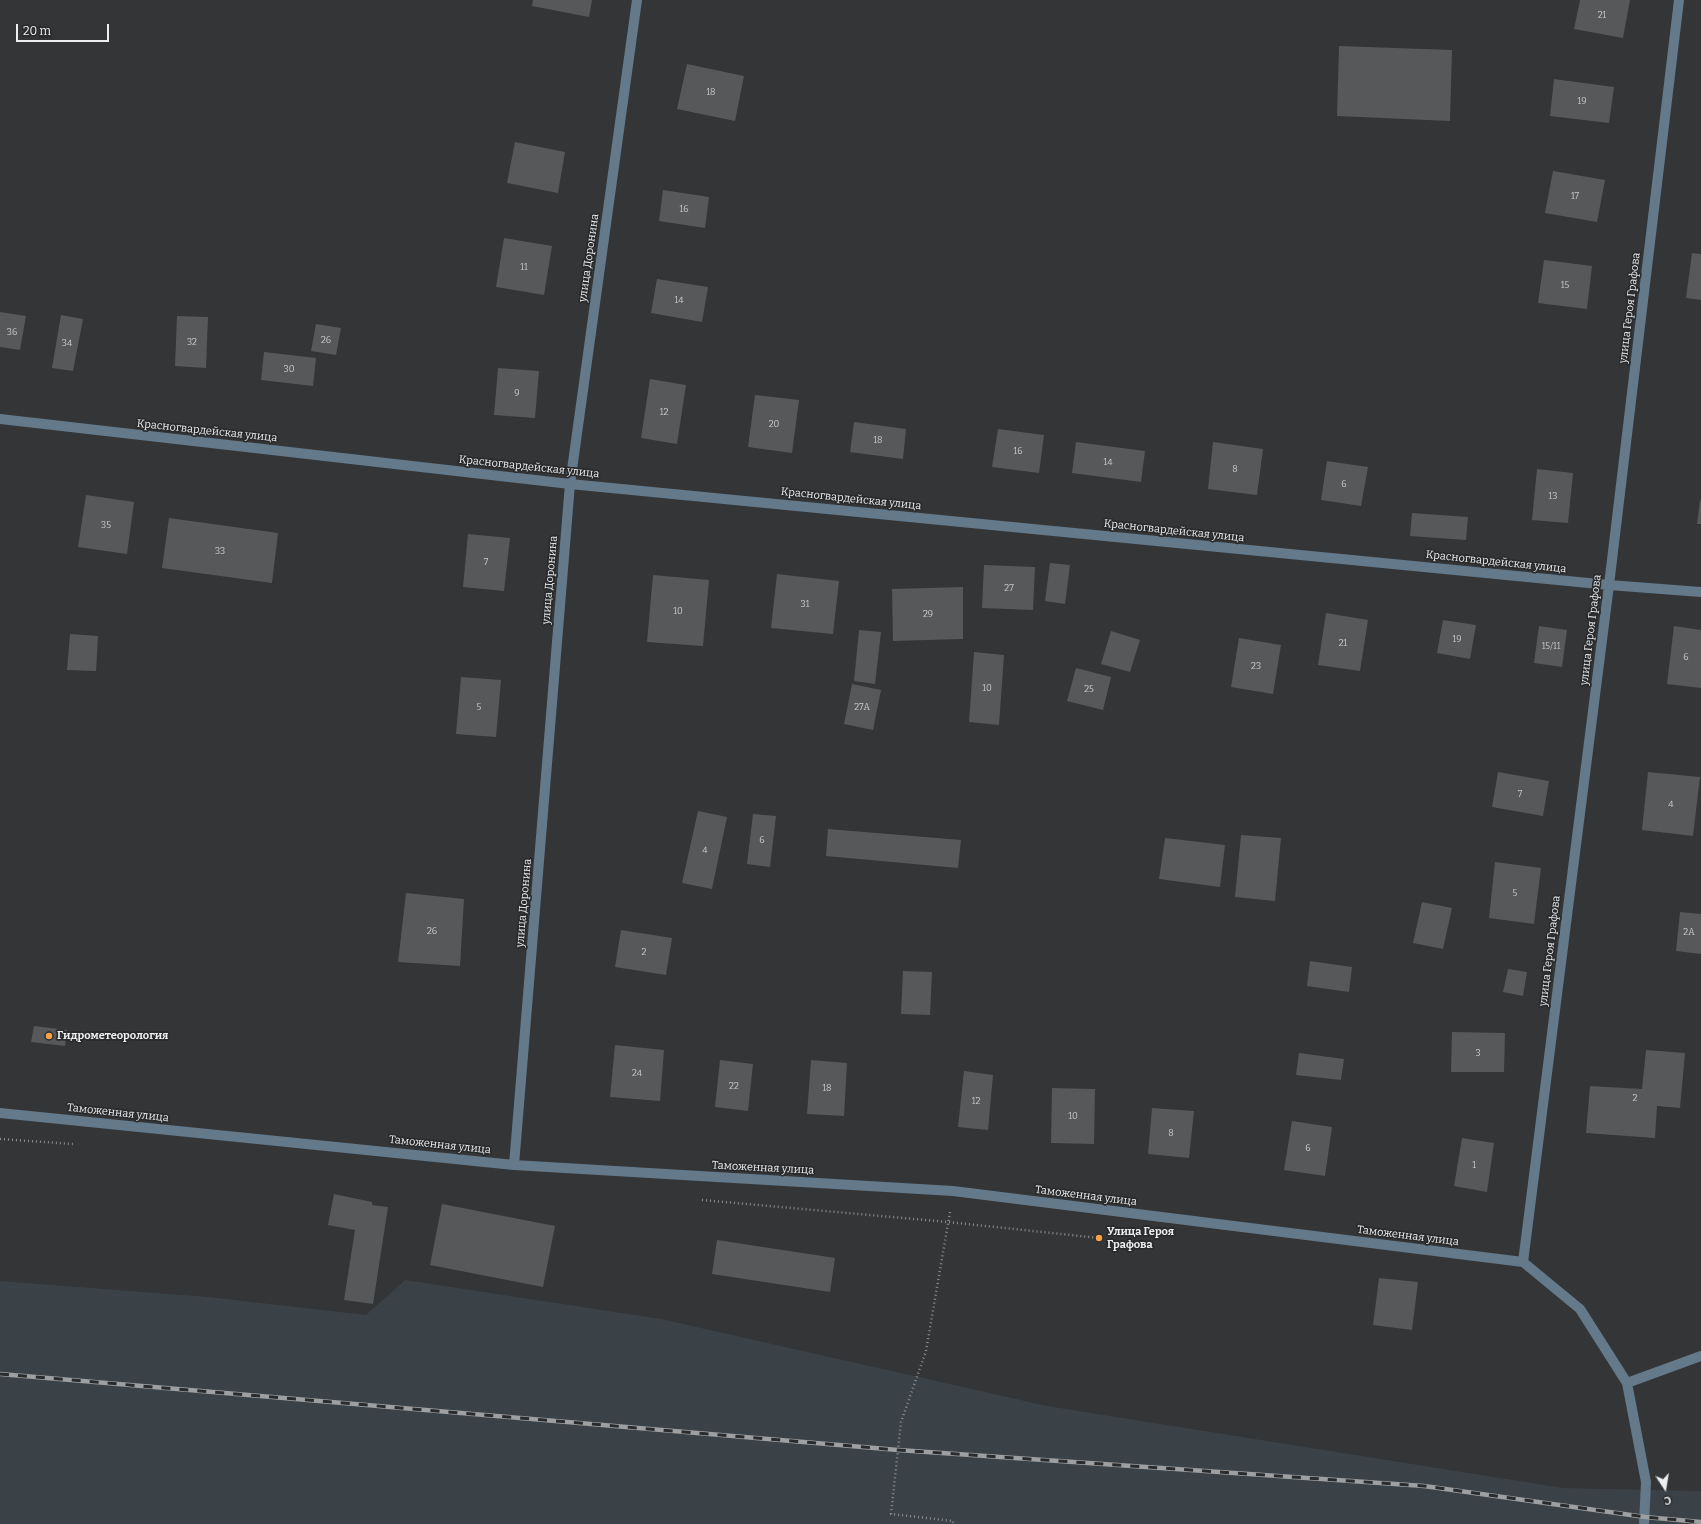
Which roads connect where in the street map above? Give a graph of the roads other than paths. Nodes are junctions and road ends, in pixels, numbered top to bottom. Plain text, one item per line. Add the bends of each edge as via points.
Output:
1 (637, 0) edge
2 (1679, 0) edge
3 (0, 419) edge
4 (570, 484) junction
5 (1609, 585) junction
6 (1701, 592) edge
7 (0, 1113) edge
8 (514, 1165) junction
9 (1523, 1262) junction
10 (1701, 1356) edge
11 (1627, 1383) junction
12 (1644, 1524) edge

1 - 4 street, улица Доронина
2 - 5 street, улица Героя Графова
3 - 4 street, Красногвардейская улица
4 - 5 street, Красногвардейская улица
4 - 8 street, улица Доронина
5 - 6 street, Красногвардейская улица
5 - 9 street, улица Героя Графова
7 - 8 street, Таможенная улица
8 - 9 street, Таможенная улица via 953,1192
9 - 11 street via 1580,1309
10 - 11 street
11 - 12 street via 1646,1482

